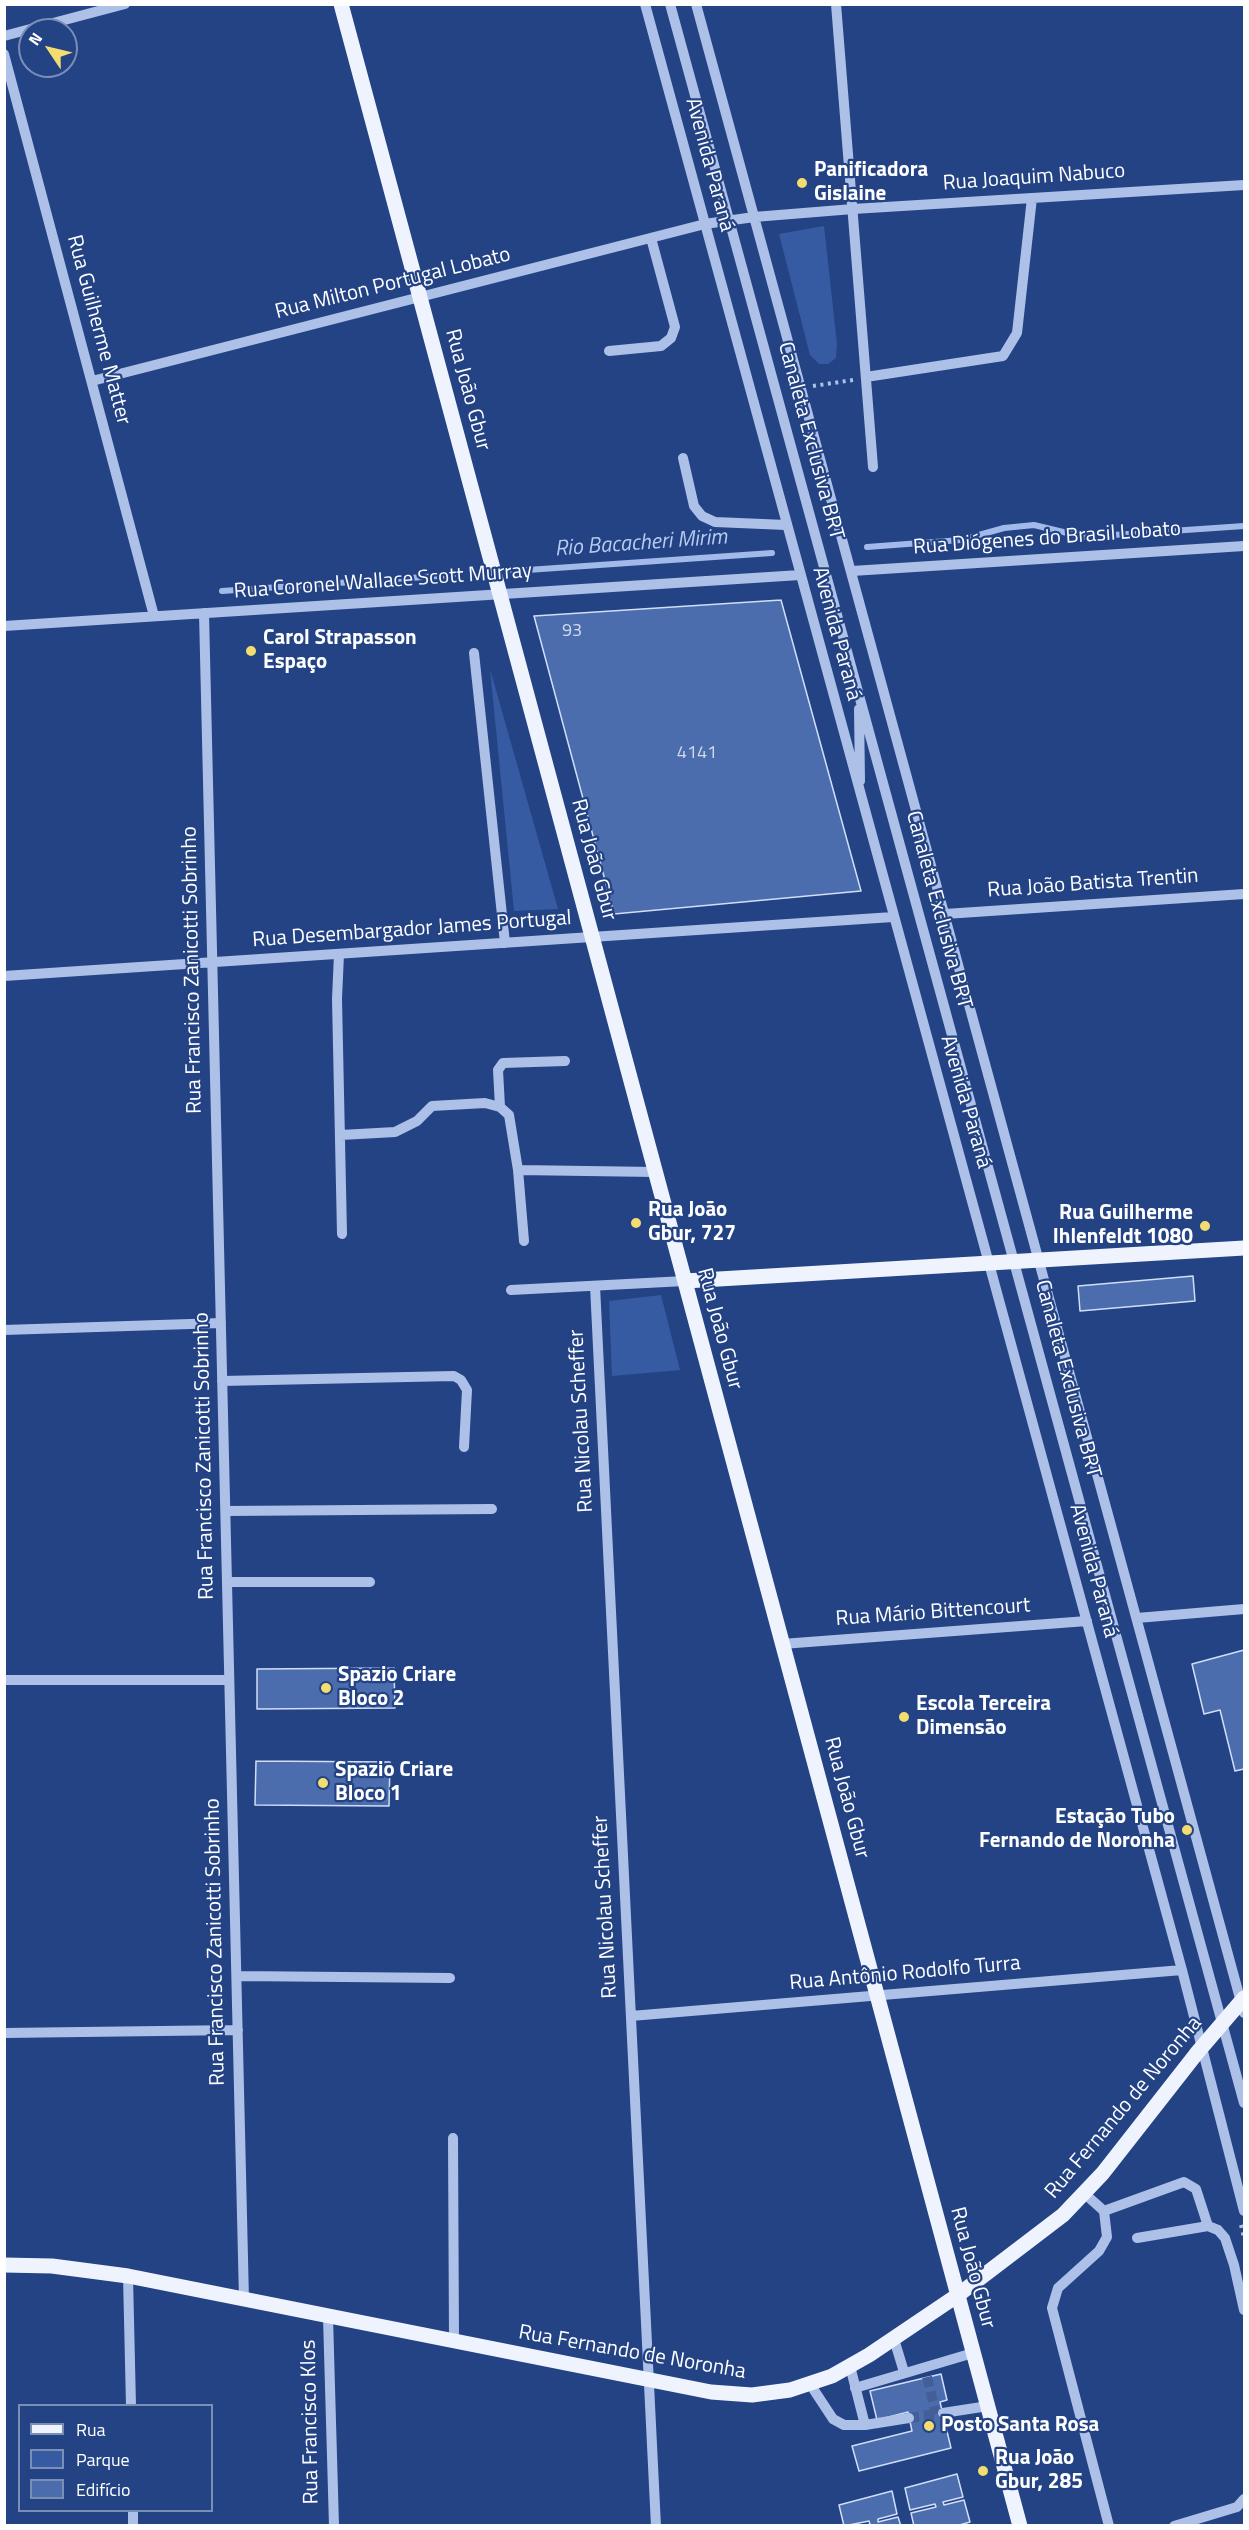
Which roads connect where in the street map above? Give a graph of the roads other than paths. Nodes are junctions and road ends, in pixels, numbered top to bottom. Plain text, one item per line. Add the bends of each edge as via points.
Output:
1 (125, 4) edge
2 (341, 4) edge
3 (645, 4) edge
4 (670, 4) edge
5 (696, 4) edge
6 (836, 4) edge
7 (4, 36) edge
8 (4, 54) edge
9 (1245, 185) edge
10 (1032, 198) junction
11 (853, 209) junction
12 (754, 217) junction
13 (729, 221) junction
14 (705, 224) junction
15 (651, 238) junction
16 (420, 297) junction
17 (609, 351) dead end
18 (866, 377) junction
19 (92, 381) junction
20 (683, 458) dead end
21 (873, 467) dead end
22 (786, 525) junction
23 (1245, 546) edge
24 (852, 571) junction
25 (800, 575) junction
26 (500, 594) junction
27 (204, 613) junction
28 (154, 616) junction
29 (4, 626) edge
30 (474, 653) dead end
31 (859, 694) junction
32 (860, 797) junction
33 (1245, 894) edge
34 (945, 914) junction
35 (893, 917) junction
36 (592, 937) junction
37 (505, 943) junction
38 (339, 954) junction
39 (212, 963) junction
40 (4, 976) edge
41 (565, 1061) dead end
42 (500, 1107) junction
43 (341, 1135) junction
44 (518, 1170) junction
45 (655, 1172) junction
46 (342, 1234) dead end
47 (524, 1241) dead end
48 (1245, 1248) edge
49 (1014, 1260) junction
50 (1039, 1260) junction
51 (989, 1262) junction
52 (685, 1281) junction
53 (595, 1286) junction
54 (511, 1290) dead end
55 (221, 1323) junction
56 (4, 1330) edge
57 (222, 1381) junction
58 (465, 1447) dead end
59 (492, 1509) dead end
60 (226, 1511) junction
61 (370, 1581) dead end
62 (227, 1582) junction
63 (1245, 1609) edge
64 (1137, 1618) junction
65 (1087, 1621) junction
66 (782, 1644) junction
67 (4, 1680) edge
68 (230, 1680) junction
69 (1182, 1970) junction
70 (237, 1976) junction
71 (450, 1978) dead end
72 (877, 1995) junction
73 (1244, 2004) edge
74 (631, 2016) junction
75 (1224, 2022) junction
76 (238, 2030) junction
77 (4, 2033) edge
78 (1202, 2048) junction
79 (1245, 2103) edge
80 (453, 2138) dead end
81 (1085, 2194) junction
82 (1104, 2211) junction
83 (1245, 2211) edge
84 (1208, 2226) junction
85 (1137, 2238) dead end
86 (4, 2265) edge
87 (128, 2276) junction
88 (958, 2295) junction
89 (244, 2299) junction
90 (1245, 2310) edge
91 (328, 2317) junction
92 (894, 2339) junction
93 (453, 2341) junction
94 (974, 2353) junction
95 (850, 2366) junction
96 (904, 2372) junction
97 (649, 2380) junction
98 (810, 2384) junction
99 (855, 2388) junction
100 (131, 2404) edge
101 (988, 2406) junction
102 (943, 2413) tunnel mouth
103 (909, 2418) tunnel mouth
104 (865, 2425) junction
105 (1245, 2499) edge
106 (334, 2526) edge
107 (656, 2526) edge
108 (1020, 2526) edge
109 (1109, 2526) edge
110 (1174, 2526) edge

1 - 7 street
2 - 16 main road, Rua João Gbur
3 - 14 street, Avenida Paraná
4 - 13 street, Canaleta Exclusiva BRT
5 - 12 street, Avenida Paraná
6 - 11 street
8 - 19 street, Rua Guilherme Matter
9 - 10 street, Rua Joaquim Nabuco
10 - 11 street, Rua Joaquim Nabuco
10 - 18 street via 1017,333 1003,356
11 - 12 street, Rua Joaquim Nabuco
11 - 18 street
12 - 13 street, Rua Joaquim Nabuco
12 - 24 street, Avenida Paraná
13 - 14 street, Rua Milton Portugal Lobato
13 - 31 street, Canaleta Exclusiva BRT
14 - 15 street, Rua Milton Portugal Lobato
14 - 22 street, Avenida Paraná
15 - 16 street, Rua Milton Portugal Lobato
15 - 17 street via 675,327 671,338 662,345
16 - 19 street, Rua Milton Portugal Lobato
16 - 26 main road, Rua João Gbur
18 - 21 street
19 - 28 street, Rua Guilherme Matter
20 - 22 street via 694,506 702,516 715,522
22 - 25 street, Avenida Paraná
23 - 24 street, Rua Diógenes do Brasil Lobato
24 - 34 street, Avenida Paraná
25 - 26 street, Rua Coronel Wallace Scott Murray
25 - 32 street, Avenida Paraná
26 - 27 street, Rua Coronel Wallace Scott Murray
26 - 36 main road, Rua João Gbur
27 - 28 street, Rua Coronel Wallace Scott Murray
27 - 39 street, Rua Francisco Zanicotti Sobrinho
28 - 29 street, Rua Coronel Wallace Scott Murray
30 - 37 street
31 - 32 street
31 - 49 street, Canaleta Exclusiva BRT
32 - 35 street, Avenida Paraná
33 - 34 street, Rua João Batista Trentin
34 - 50 street, Avenida Paraná
35 - 36 street, Rua Desembargador James Portugal
35 - 51 street, Avenida Paraná
36 - 37 street, Rua Desembargador James Portugal
36 - 45 main road, Rua João Gbur
37 - 38 street, Rua Desembargador James Portugal
38 - 39 street, Rua Desembargador James Portugal
38 - 43 street
39 - 40 street, Rua Desembargador James Portugal
39 - 55 street, Rua Francisco Zanicotti Sobrinho
41 - 42 street via 503,1063 498,1070
42 - 43 street via 485,1103 432,1106 417,1121 395,1132
42 - 44 street via 509,1115
43 - 46 street
44 - 45 street
44 - 47 street
45 - 52 main road, Rua João Gbur
48 - 50 main road
49 - 50 main road
49 - 51 main road
49 - 75 street, Canaleta Exclusiva BRT
50 - 64 street, Avenida Paraná
51 - 52 main road
51 - 65 street, Avenida Paraná
52 - 53 street
52 - 66 main road, Rua João Gbur
53 - 54 street
53 - 74 street, Rua Nicolau Scheffer
55 - 56 street
55 - 57 street, Rua Francisco Zanicotti Sobrinho
57 - 58 street via 454,1376 468,1390
57 - 60 street, Rua Francisco Zanicotti Sobrinho
59 - 60 street
60 - 62 street, Rua Francisco Zanicotti Sobrinho
61 - 62 street
62 - 68 street, Rua Francisco Zanicotti Sobrinho
63 - 64 street
64 - 73 street, Avenida Paraná
65 - 66 street, Rua Mário Bittencourt
65 - 69 street, Avenida Paraná
66 - 72 main road, Rua João Gbur
67 - 68 street
68 - 70 street, Rua Francisco Zanicotti Sobrinho
69 - 72 street, Rua Antônio Rodolfo Turra
69 - 78 street, Avenida Paraná
70 - 71 street
70 - 76 street, Rua Francisco Zanicotti Sobrinho
72 - 74 street, Rua Antônio Rodolfo Turra
72 - 88 main road, Rua João Gbur
73 - 75 main road, Rua Fernando de Noronha
74 - 97 street, Rua Nicolau Scheffer
75 - 78 main road, Rua Fernando de Noronha
75 - 79 street, Canaleta Exclusiva BRT
76 - 77 street
76 - 89 street, Rua Francisco Zanicotti Sobrinho
78 - 81 main road, Rua Fernando de Noronha
78 - 83 street, Avenida Paraná
80 - 93 street
81 - 82 street
81 - 88 main road, Rua Fernando de Noronha via 1040,2235
82 - 84 street via 1184,2182 1196,2189
82 - 109 street via 1107,2237 1099,2251 1058,2288 1052,2308
84 - 85 street
84 - 90 street via 1225,2238
86 - 87 main road, Rua Fernando de Noronha via 52,2266
87 - 89 main road, Rua Fernando de Noronha
87 - 100 street
88 - 92 main road, Rua Fernando de Noronha
88 - 94 main road, Rua João Gbur
89 - 91 main road, Rua Fernando de Noronha
91 - 93 main road, Rua Fernando de Noronha
91 - 106 street, Rua Francisco Klos
92 - 95 main road, Rua Fernando de Noronha
92 - 96 street
93 - 97 main road, Rua Fernando de Noronha
94 - 96 street via 925,2372
94 - 101 main road, Rua João Gbur
95 - 98 main road, Rua Fernando de Noronha
95 - 99 street
96 - 99 street
97 - 98 main road, Rua Fernando de Noronha via 731,2395 771,2394
97 - 107 street, Rua Nicolau Scheffer
98 - 104 street via 833,2419 844,2425
99 - 104 street
101 - 102 street
101 - 108 main road, Rua João Gbur
103 - 104 street
105 - 110 street via 1237,2507

